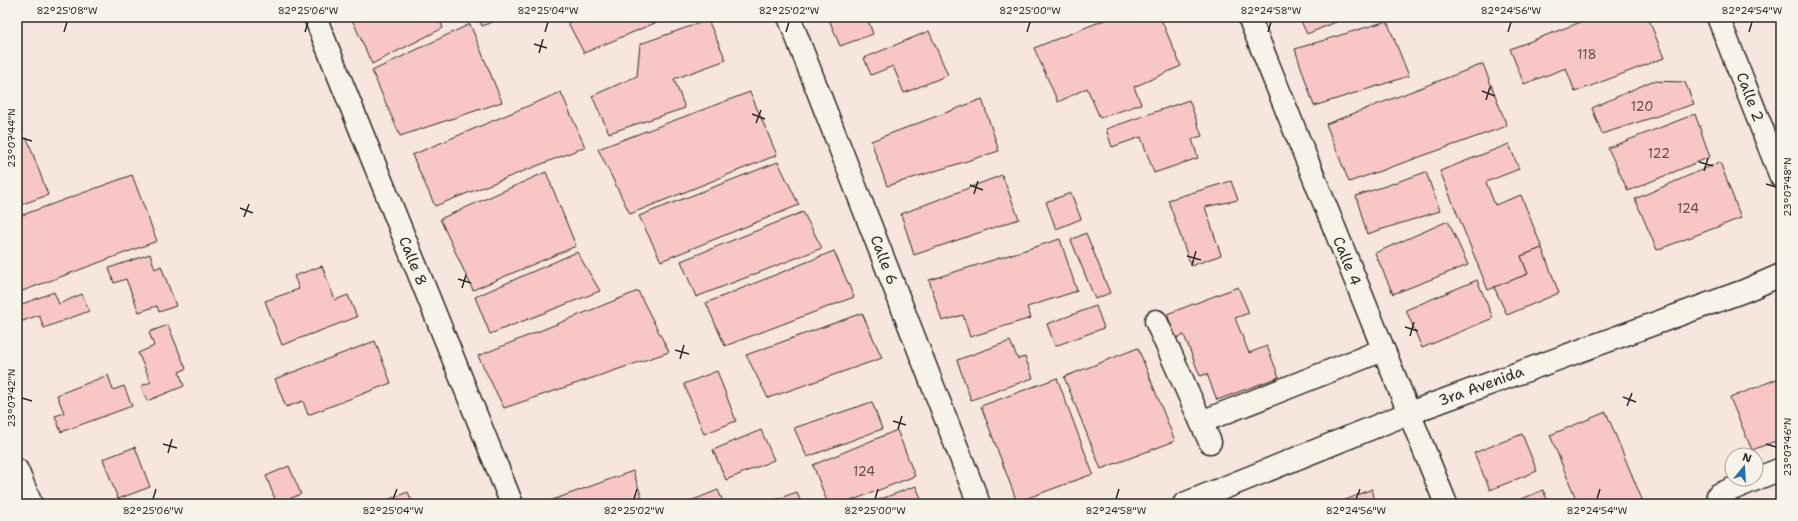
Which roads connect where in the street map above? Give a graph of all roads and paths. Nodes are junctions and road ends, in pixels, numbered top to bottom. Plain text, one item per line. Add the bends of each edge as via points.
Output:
1 (315, 17) edge
2 (788, 17) edge
3 (1249, 17) edge
4 (1718, 17) edge
5 (1781, 177) edge
6 (1781, 275) edge
7 (1156, 321) dead end
8 (1383, 350) junction
9 (1408, 413) junction
10 (1201, 422) junction
11 (1210, 442) dead end
12 (1781, 469) edge
13 (17, 470) edge
14 (1764, 476) edge
15 (1737, 487) edge
16 (1718, 495) dead end
17 (31, 504) edge
18 (512, 504) edge
19 (979, 504) edge
20 (1184, 504) edge
21 (1446, 504) edge

1 - 18 street, Calle 8
2 - 19 street, Calle 6
3 - 8 street, Calle 4
4 - 5 street, Calle 2
6 - 9 street, 3ra Avenida via 1744,291
7 - 10 street
8 - 9 street, Calle 4
8 - 10 street
9 - 20 street, 3ra Avenida
9 - 21 street, Calle 4
10 - 11 street
12 - 14 street
13 - 17 street
15 - 16 street

